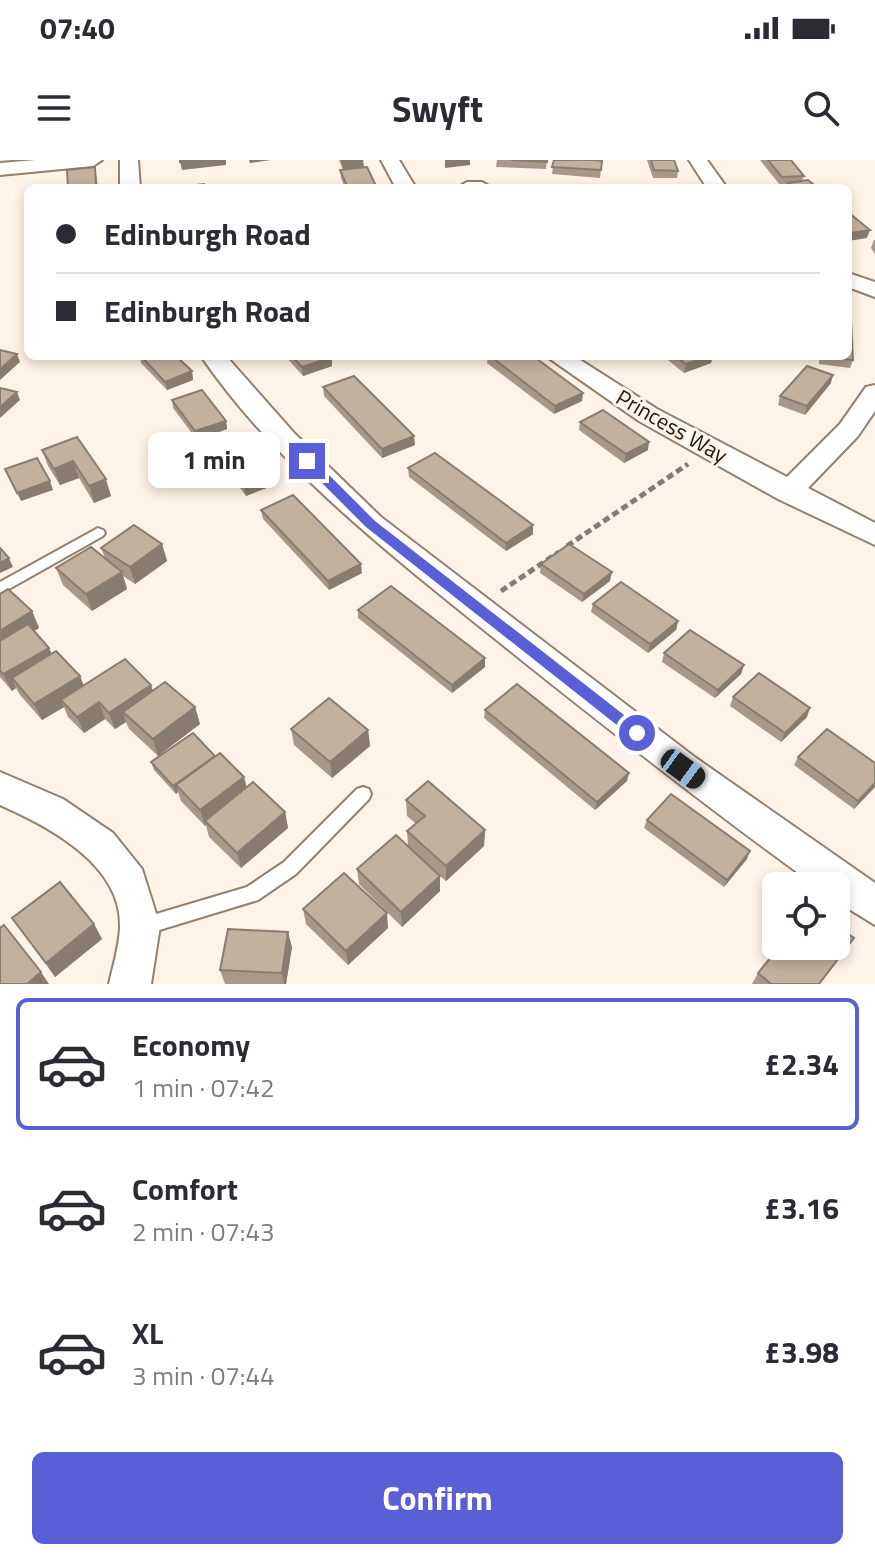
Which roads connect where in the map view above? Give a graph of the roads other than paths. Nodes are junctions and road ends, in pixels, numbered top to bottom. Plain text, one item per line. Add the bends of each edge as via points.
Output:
1 (93, 160) edge
2 (129, 160) edge
3 (390, 160) edge
4 (698, 160) edge
5 (0, 169) edge
6 (130, 184) edge
7 (404, 184) edge
8 (714, 184) edge
9 (852, 281) edge
10 (875, 290) edge
11 (216, 360) edge
12 (564, 360) edge
13 (875, 392) edge
14 (788, 492) junction
15 (98, 533) dead end
16 (875, 535) edge
17 (0, 589) edge
18 (0, 788) edge
19 (363, 794) dead end
20 (875, 906) edge
21 (140, 926) junction
22 (130, 984) edge

1 - 5 street
2 - 6 street
3 - 7 street
4 - 8 street
9 - 10 street
11 - 20 street via 286,440 371,524 683,769
12 - 14 street, Princess Way via 648,415
13 - 14 street via 849,430
14 - 16 street, Princess Way
15 - 17 lane
18 - 21 street via 50,810 100,845 128,882
19 - 21 lane via 290,868 252,894
21 - 22 street

